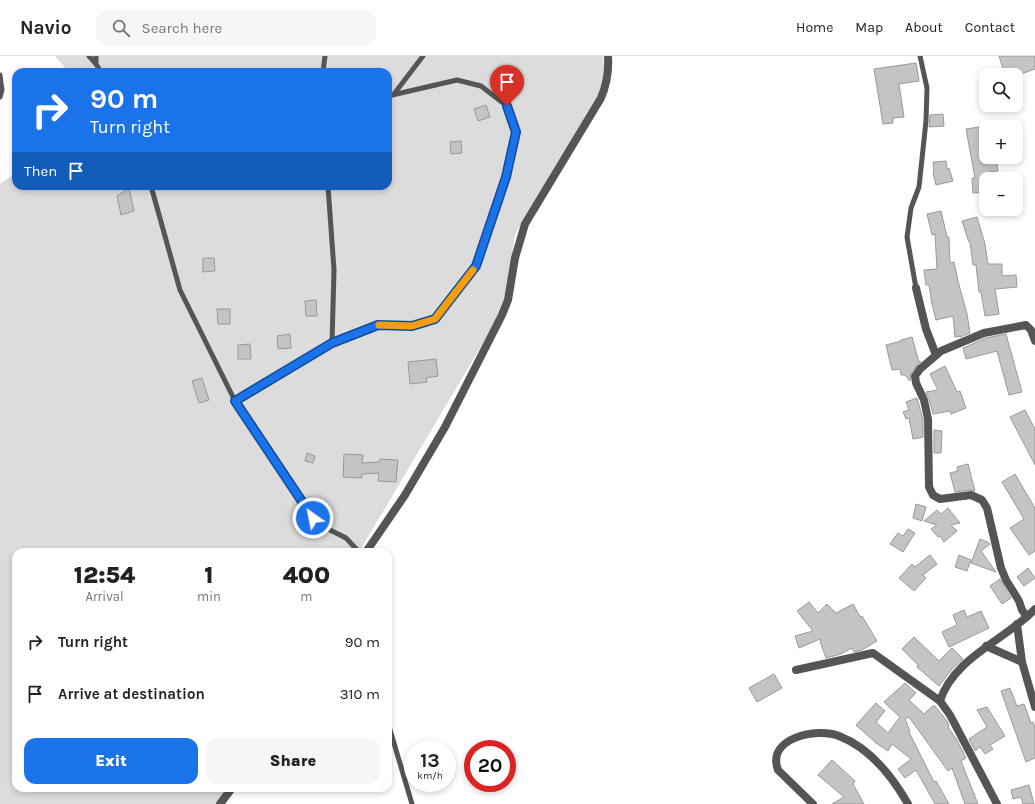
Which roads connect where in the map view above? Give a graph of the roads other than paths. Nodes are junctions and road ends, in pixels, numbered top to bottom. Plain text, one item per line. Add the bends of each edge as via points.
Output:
1 (89, 56) edge
2 (96, 56) edge
3 (325, 56) edge
4 (423, 56) edge
5 (608, 56) edge
6 (920, 56) edge
7 (96, 64) junction
8 (98, 68) edge
9 (325, 68) edge
10 (0, 75) edge
11 (394, 94) joint
12 (0, 97) edge
13 (152, 190) edge
14 (328, 190) edge
15 (916, 288) joint
16 (1035, 341) edge
17 (332, 343) junction
18 (936, 355) junction
19 (235, 401) junction
20 (355, 548) edge
21 (369, 548) edge
22 (1035, 609) edge
23 (1027, 617) junction
24 (1017, 624) junction
25 (986, 646) junction
26 (1022, 662) junction
27 (796, 670) dead end
28 (940, 701) junction
29 (1035, 706) edge
30 (392, 736) edge
31 (229, 792) edge
32 (220, 804) edge
33 (412, 804) edge
34 (813, 804) edge
35 (908, 804) edge
36 (997, 804) edge

1 - 7 lane
2 - 7 lane
3 - 9 lane
4 - 11 lane
5 - 21 street via 608,77 601,98 525,224 515,258 508,300 499,321 445,427 405,495
6 - 15 lane via 927,88 926,121 920,187 910,208 907,237
7 - 8 lane
10 - 12 lane
11 - 17 lane via 457,80 481,86 507,106 516,132 506,177 476,266 435,319 412,326 378,325
13 - 19 lane via 180,290
14 - 17 lane via 334,270
15 - 18 street via 926,329
16 - 18 street via 1026,325 984,333
17 - 19 lane
18 - 23 street via 916,376 928,419 929,487 933,495 940,499 971,495 982,500 987,508 1006,580
19 - 20 lane via 313,518 322,526 346,538
22 - 23 street
23 - 24 street
24 - 25 street
24 - 26 street
25 - 26 street
25 - 28 street via 949,682
26 - 29 street
27 - 28 street via 873,653
28 - 36 street
30 - 33 lane
31 - 32 street
34 - 35 street via 775,764 779,750 788,741 811,733 840,736 860,747 885,769

